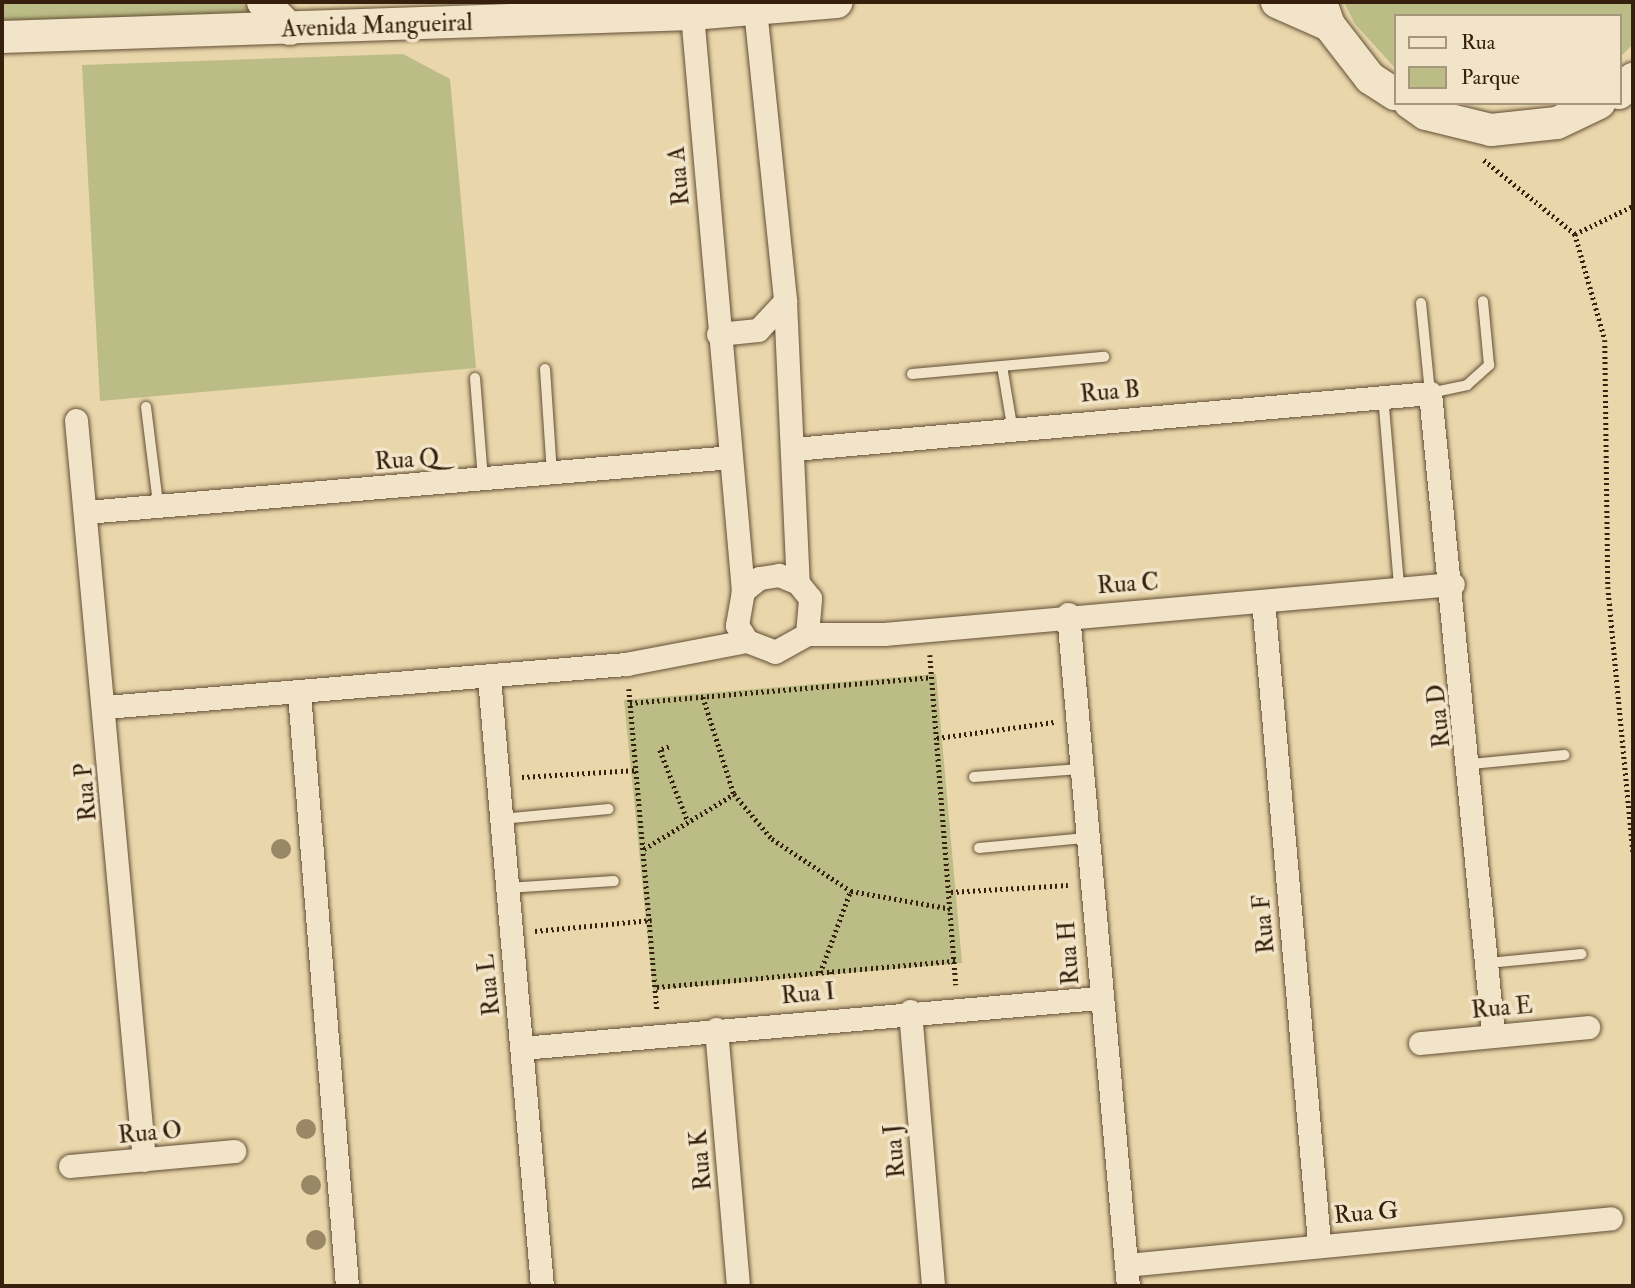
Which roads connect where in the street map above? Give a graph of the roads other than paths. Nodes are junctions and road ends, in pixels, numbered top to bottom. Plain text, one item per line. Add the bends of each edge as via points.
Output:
1 (262, 2) edge
2 (837, 2) edge
3 (1276, 2) edge
4 (699, 8) edge
5 (755, 9) junction
6 (1325, 13) edge
7 (290, 29) junction
8 (2, 37) edge
9 (1394, 93) edge
10 (1413, 105) edge
11 (1595, 105) edge
12 (785, 301) junction
13 (1483, 302) dead end
14 (1421, 303) dead end
15 (718, 334) junction
16 (1104, 357) dead end
17 (1002, 366) junction
18 (545, 369) dead end
19 (912, 374) dead end
20 (474, 378) dead end
21 (1430, 393) junction
22 (1383, 395) junction
23 (146, 407) dead end
24 (76, 420) dead end
25 (1012, 426) junction
26 (794, 449) junction
27 (731, 457) junction
28 (552, 474) junction
29 (483, 482) junction
30 (158, 503) junction
31 (86, 512) junction
32 (798, 583) junction
33 (1452, 584) junction
34 (1399, 587) junction
35 (743, 591) junction
36 (1262, 601) junction
37 (1068, 614) junction
38 (807, 634) junction
39 (747, 641) junction
40 (489, 678) junction
41 (299, 693) junction
42 (105, 707) junction
43 (1565, 755) dead end
44 (1471, 764) junction
45 (1080, 769) junction
46 (974, 777) dead end
47 (610, 809) dead end
48 (501, 819) junction
49 (1084, 838) junction
50 (979, 848) dead end
51 (614, 880) dead end
52 (507, 888) junction
53 (1582, 954) dead end
54 (1488, 963) junction
55 (1098, 998) junction
56 (910, 1010) junction
57 (1588, 1027) dead end
58 (716, 1029) junction
59 (1493, 1034) junction
60 (1420, 1043) dead end
61 (523, 1048) junction
62 (234, 1151) dead end
63 (144, 1160) junction
64 (70, 1166) dead end
65 (1611, 1218) dead end
66 (1319, 1243) junction
67 (1127, 1275) edge
68 (347, 1286) edge
69 (542, 1286) edge
70 (738, 1286) edge
71 (933, 1286) edge

1 - 7 street
2 - 5 street, Avenida Mangueiral
3 - 6 street
4 - 5 street, Avenida Mangueiral
4 - 7 street, Avenida Mangueiral
4 - 15 street, Rua A
5 - 12 street
6 - 9 street via 1370,78
7 - 8 street, Avenida Mangueiral
10 - 11 street via 1426,114 1491,130 1557,123
12 - 15 street via 758,330
12 - 26 street
13 - 21 lane via 1489,365 1467,385
14 - 21 lane
15 - 27 street, Rua A
16 - 17 lane
17 - 19 lane
17 - 25 lane
18 - 28 lane
20 - 29 lane
21 - 22 street, Rua B
21 - 33 street, Rua D
22 - 25 street, Rua B
22 - 34 lane
23 - 30 lane
24 - 31 street, Rua P
25 - 26 street, Rua B
26 - 32 street
27 - 28 street, Rua Q
27 - 35 street, Rua A
28 - 29 street, Rua Q
29 - 30 street, Rua Q
30 - 31 street, Rua Q
31 - 42 street, Rua P
32 - 35 street via 779,575 759,578
32 - 38 street via 810,598
33 - 34 street, Rua C
33 - 44 street, Rua D
34 - 36 street, Rua C
35 - 39 street, Rua A via 737,625
36 - 37 street, Rua C
36 - 66 street, Rua F
37 - 38 street, Rua C via 929,629
37 - 45 street, Rua H
38 - 39 street via 775,652
39 - 40 street via 626,664
40 - 41 street
40 - 48 street, Rua L
41 - 42 street
41 - 68 street
42 - 63 street, Rua P
43 - 44 lane
44 - 54 street, Rua D
45 - 46 lane
45 - 49 street, Rua H
47 - 48 lane
48 - 52 street, Rua L
49 - 50 lane
49 - 55 street, Rua H
51 - 52 lane
52 - 61 street, Rua L
53 - 54 lane
54 - 59 street, Rua D
55 - 56 street, Rua I
55 - 67 street, Rua H
56 - 58 street, Rua I
56 - 71 street, Rua J
57 - 59 street, Rua E
58 - 61 street, Rua I
58 - 70 street, Rua K
59 - 60 street, Rua E
61 - 69 street, Rua L
62 - 63 street, Rua O
63 - 64 street, Rua O
65 - 66 street, Rua G
66 - 67 street, Rua G

